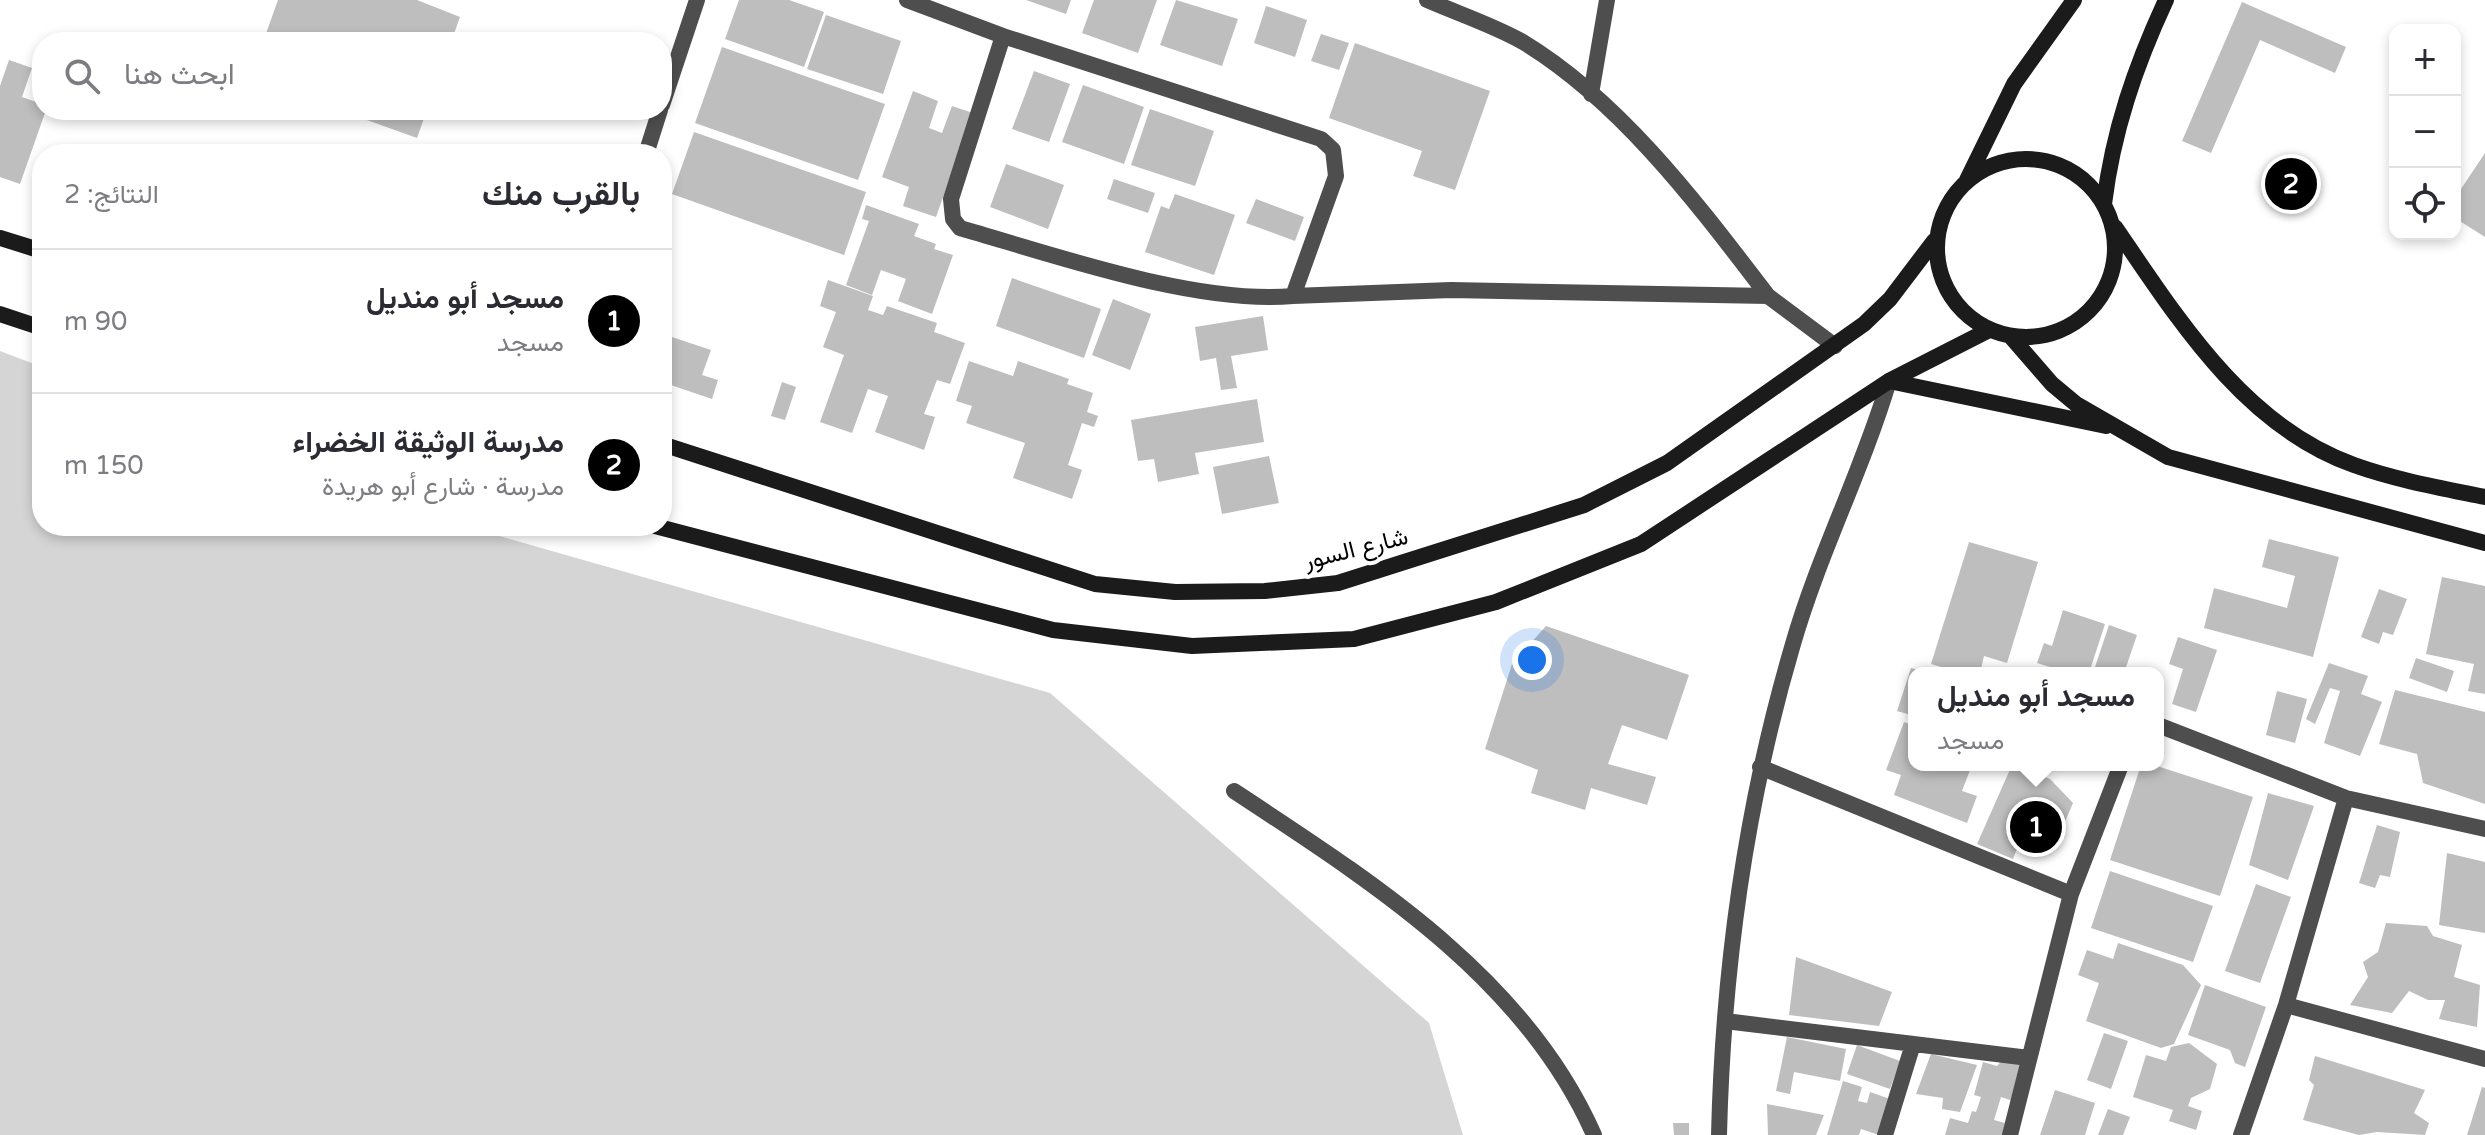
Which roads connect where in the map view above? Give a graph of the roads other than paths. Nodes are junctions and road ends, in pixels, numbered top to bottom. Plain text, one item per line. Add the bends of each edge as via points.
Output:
1 (697, 0) edge
2 (907, 0) edge
3 (1427, 0) edge
4 (1607, 0) edge
5 (2074, 0) edge
6 (2166, 0) edge
7 (1003, 36) junction
8 (672, 75) edge
9 (1591, 94) junction
10 (657, 120) edge
11 (649, 144) edge
12 (1966, 182) junction
13 (2104, 204) junction
14 (2112, 224) junction
15 (0, 238) edge
16 (1934, 241) junction
17 (32, 248) edge
18 (1293, 296) junction
19 (1768, 296) junction
20 (0, 314) edge
21 (32, 325) edge
22 (1989, 330) junction
23 (2012, 338) junction
24 (1835, 346) junction
25 (1889, 381) junction
26 (2119, 429) junction
27 (672, 447) edge
28 (2485, 497) edge
29 (672, 530) edge
30 (2485, 543) edge
31 (2164, 727) edge
32 (1760, 767) junction
33 (2119, 771) edge
34 (1234, 791) dead end
35 (2346, 798) junction
36 (2485, 829) edge
37 (2071, 894) junction
38 (2286, 1005) junction
39 (1725, 1021) junction
40 (1913, 1044) junction
41 (2029, 1058) junction
42 (2485, 1059) edge
43 (1594, 1135) edge
44 (1719, 1135) edge
45 (1885, 1135) edge
46 (2010, 1135) edge
47 (2241, 1135) edge

1 - 8 street
2 - 7 street
3 - 9 street via 1520,41
4 - 9 street
5 - 12 main road via 2014,84
6 - 13 main road via 2125,97 2110,151
7 - 18 street via 1321,139 1333,150 1336,176
7 - 18 street via 951,199 953,219 960,228 1192,289
9 - 19 street via 1684,186
10 - 11 street
12 - 13 main road via 2006,161 2029,159 2072,172
12 - 16 main road via 1951,199
13 - 14 main road
14 - 23 main road via 2114,268 2093,308 2057,333
14 - 28 main road via 2226,376 2284,428 2353,465
15 - 17 main road
16 - 22 main road via 1949,294
16 - 24 main road, شارع السور via 1890,299
18 - 19 street via 1451,290
19 - 24 street
20 - 21 main road
22 - 23 main road
22 - 25 main road
23 - 26 main road via 2052,384
24 - 27 main road, شارع السور via 1667,463 1584,505 1338,583 1265,591 1175,592 1095,584
25 - 26 main road
25 - 29 main road via 1641,544 1496,602 1354,639 1192,646 1053,630
25 - 32 street via 1814,579
26 - 30 main road via 2180,461
31 - 35 street
32 - 37 street
32 - 39 street via 1738,894
33 - 37 street
34 - 43 street via 1319,847 1460,954 1526,1022 1579,1101
35 - 36 street
35 - 38 street
37 - 41 street
38 - 42 street
38 - 47 street
39 - 40 street
39 - 44 street
40 - 41 street
40 - 45 street
41 - 46 street

